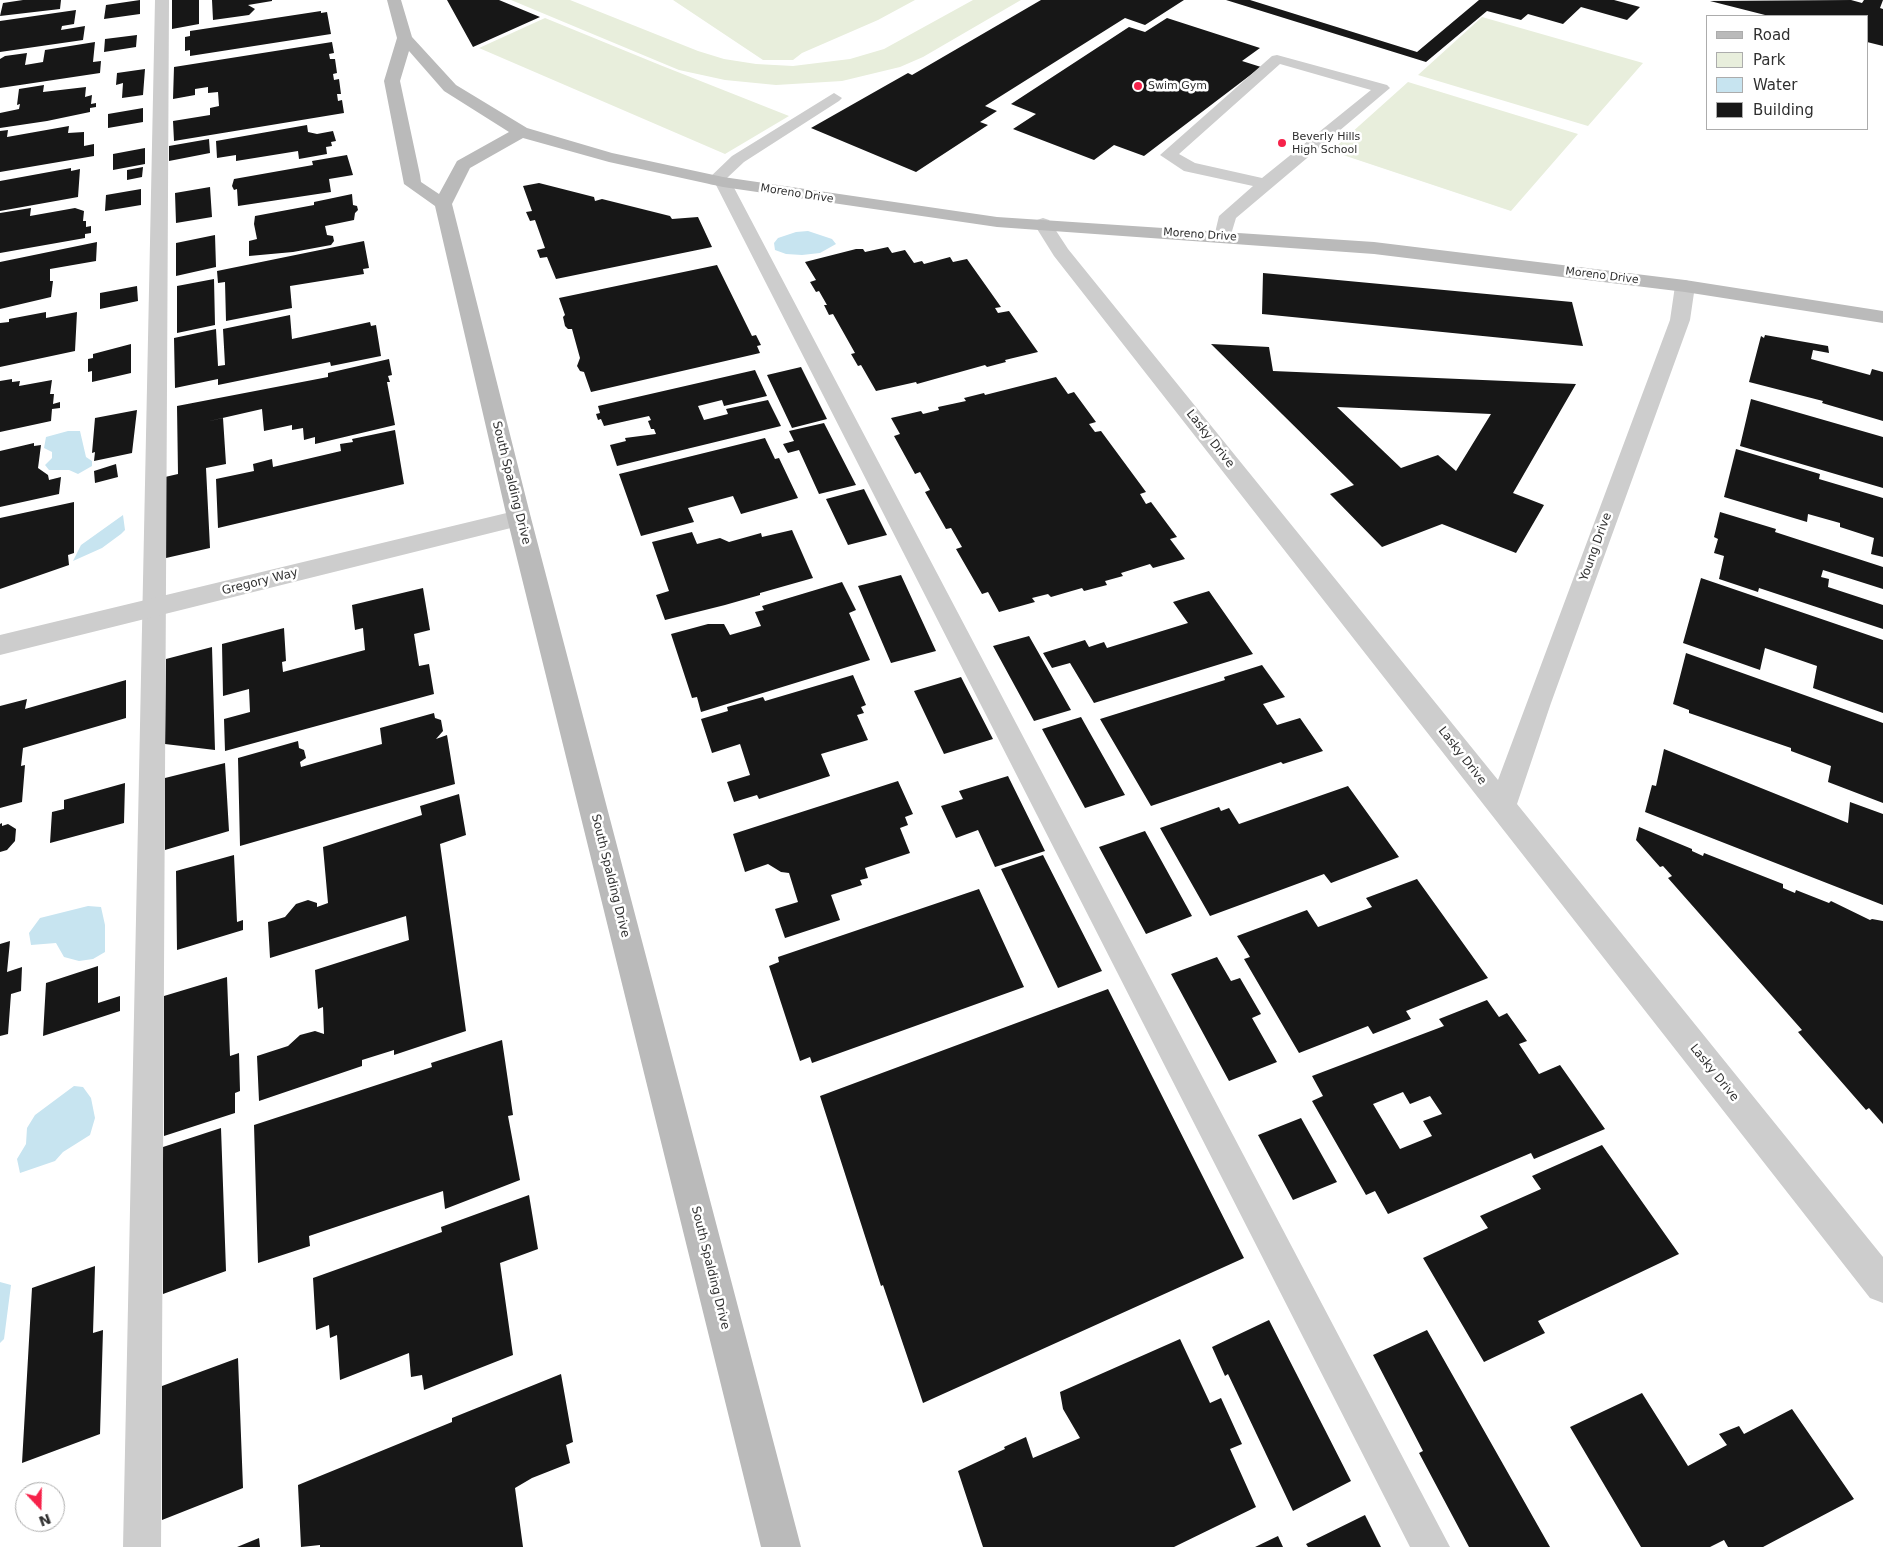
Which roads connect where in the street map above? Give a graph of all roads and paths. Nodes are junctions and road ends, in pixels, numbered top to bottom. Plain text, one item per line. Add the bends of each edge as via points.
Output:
1 (162, 0) edge
2 (394, 0) edge
3 (406, 38) junction
4 (834, 98) dead end
5 (520, 132) junction
6 (719, 181) junction
7 (1265, 184) junction
8 (443, 204) junction
9 (1043, 224) junction
10 (1223, 237) junction
11 (1685, 286) junction
12 (1883, 317) edge
13 (520, 518) junction
14 (154, 608) junction
15 (0, 645) edge
16 (1502, 807) junction
17 (1883, 1286) edge
18 (142, 1547) edge
19 (781, 1547) edge
20 (1431, 1547) edge

1 - 14 lane
2 - 3 street
3 - 5 street via 450,88
3 - 8 street via 392,81 413,184
4 - 6 lane via 738,159
5 - 6 street, Moreno Drive via 610,157
5 - 8 street via 463,165
6 - 9 street, Moreno Drive via 997,222
6 - 20 lane
7 - 7 lane via 1331,130 1382,88 1277,59 1168,155 1190,167
7 - 10 lane via 1228,216
8 - 13 street, South Spalding Drive
9 - 10 street, Moreno Drive
9 - 16 street, Lasky Drive
10 - 11 street, Moreno Drive via 1374,248
11 - 12 street, Moreno Drive
11 - 16 street, Young Drive via 1680,320
13 - 14 street, Gregory Way
13 - 19 street, South Spalding Drive
14 - 15 street, Gregory Way
14 - 18 lane
16 - 17 street, Lasky Drive

